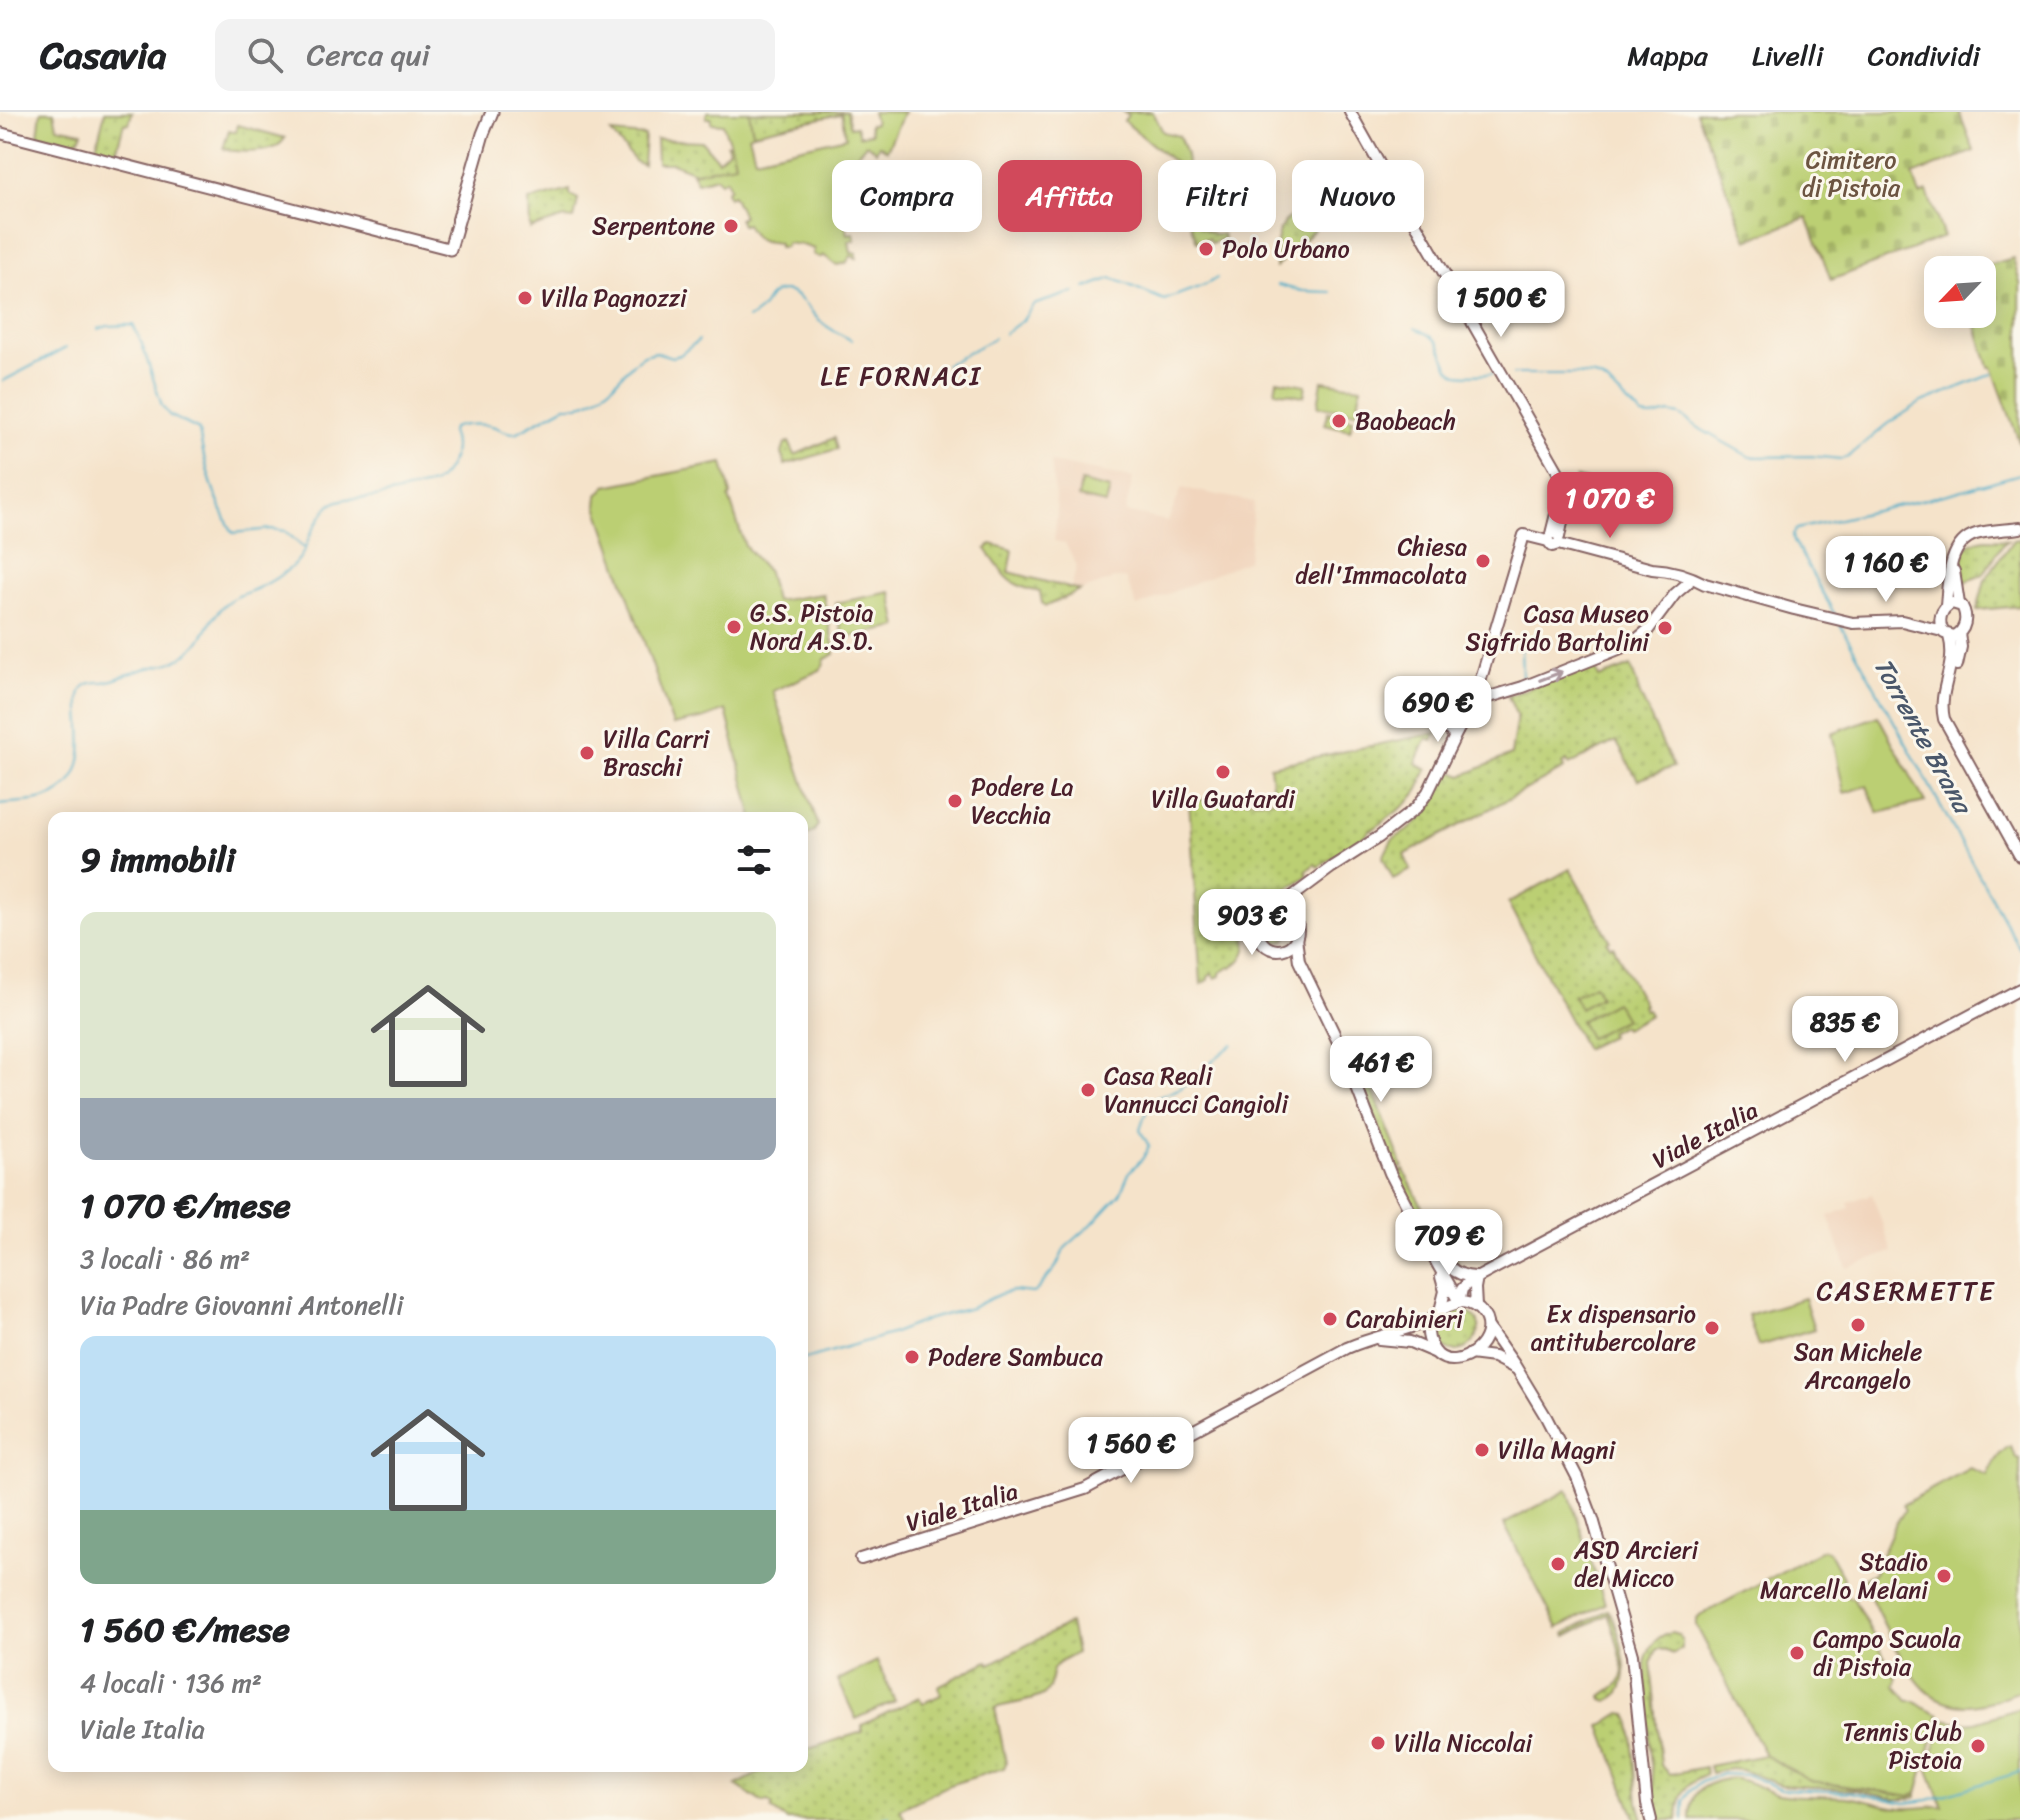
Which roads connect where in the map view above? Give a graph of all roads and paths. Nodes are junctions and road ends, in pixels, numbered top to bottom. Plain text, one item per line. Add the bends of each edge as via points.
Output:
1 (492, 112) edge
2 (1350, 112) edge
3 (0, 133) edge
4 (450, 249) joint
5 (2020, 528) edge
6 (1554, 539) junction
7 (1954, 561) junction
8 (1652, 569) junction
9 (1688, 583) junction
10 (1705, 584) junction
11 (1959, 604) junction
12 (1946, 606) junction
13 (1948, 631) junction
14 (1455, 729) junction
15 (2020, 856) edge
16 (1293, 897) junction
17 (1273, 911) junction
18 (1292, 916) junction
19 (1296, 938) junction
20 (1283, 950) junction
21 (1299, 961) junction
22 (2020, 989) edge
23 (1416, 1223) junction
24 (1435, 1260) junction
25 (1477, 1277) junction
26 (1459, 1303) junction
27 (1476, 1307) junction
28 (1440, 1311) junction
29 (1430, 1320) junction
30 (1488, 1327) junction
31 (1373, 1338) junction
32 (1436, 1353) junction
33 (1470, 1354) junction
34 (1516, 1369) junction
35 (861, 1559) dead end
36 (1651, 1820) edge

1 - 4 main road
2 - 6 main road via 1393,196 1409,208 1560,477
3 - 4 main road
5 - 7 main road via 1973,535 1961,544
6 - 8 main road
6 - 14 main road via 1524,535 1477,692
7 - 11 main road
7 - 12 main road
8 - 9 main road
8 - 10 main road
9 - 10 main road
14 -> 9 main road via 1479,700 1631,644
10 - 13 main road via 1853,623 1897,620
11 - 12 main road
11 - 13 main road via 1964,624
12 - 13 main road via 1942,612
13 - 15 main road via 1960,650 1947,708 1949,727
14 - 16 main road via 1416,808
16 - 17 main road
16 - 18 main road
17 - 18 main road
17 - 20 main road via 1261,919 1259,936 1267,947
18 - 19 main road
19 - 20 main road
19 - 21 main road
20 - 21 main road
21 - 23 main road
22 - 25 main road, Viale Italia
23 - 24 main road
23 - 25 main road via 1452,1270
24 - 26 main road
24 - 28 main road via 1445,1291
25 - 26 main road via 1466,1283
25 - 27 main road
26 - 27 main road
26 - 28 main road
27 - 30 main road
28 - 29 main road
29 - 31 main road, Viale Italia
29 - 32 main road via 1428,1336
30 - 33 main road via 1481,1346
30 - 34 main road
31 - 32 main road via 1404,1341
31 - 35 main road, Viale Italia via 1085,1489
32 - 33 main road via 1449,1360
33 - 34 main road via 1494,1357
34 - 36 main road via 1577,1477 1598,1533 1634,1664

